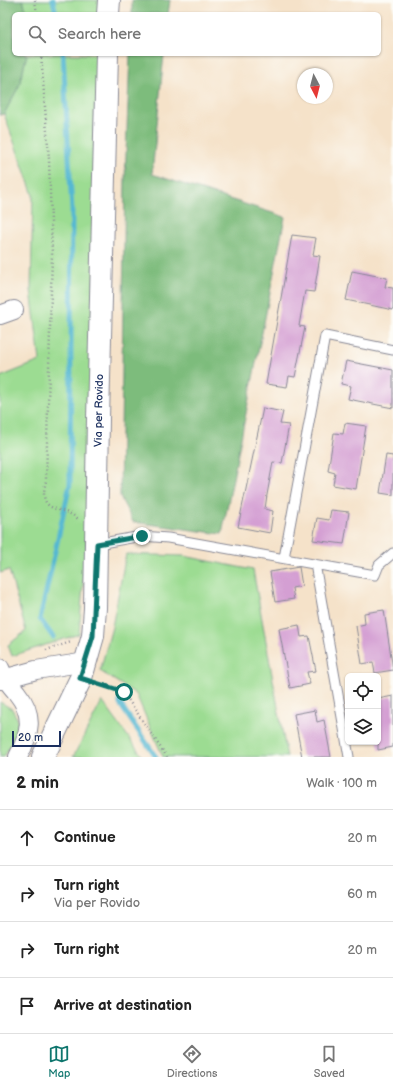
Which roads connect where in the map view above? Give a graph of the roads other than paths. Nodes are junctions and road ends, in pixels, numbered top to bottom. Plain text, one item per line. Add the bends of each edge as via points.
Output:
1 (108, 0) edge
2 (108, 12) edge
3 (107, 56) edge
4 (393, 350) edge
5 (97, 544) junction
6 (393, 553) edge
7 (284, 558) junction
8 (315, 564) junction
9 (83, 670) junction
10 (1, 675) edge
11 (18, 757) edge
12 (43, 757) edge
13 (349, 757) edge

1 - 2 street
3 - 5 street, Via per Rovido
4 - 7 lane via 325,336
5 - 7 lane via 142,536 168,538
5 - 9 street, Via per Rovido via 93,636
6 - 8 lane via 379,565 375,575
7 - 8 lane
8 - 13 lane
9 - 10 street via 36,670
9 - 12 street, Via per Rovido
10 - 11 street via 22,700 29,716 28,732

